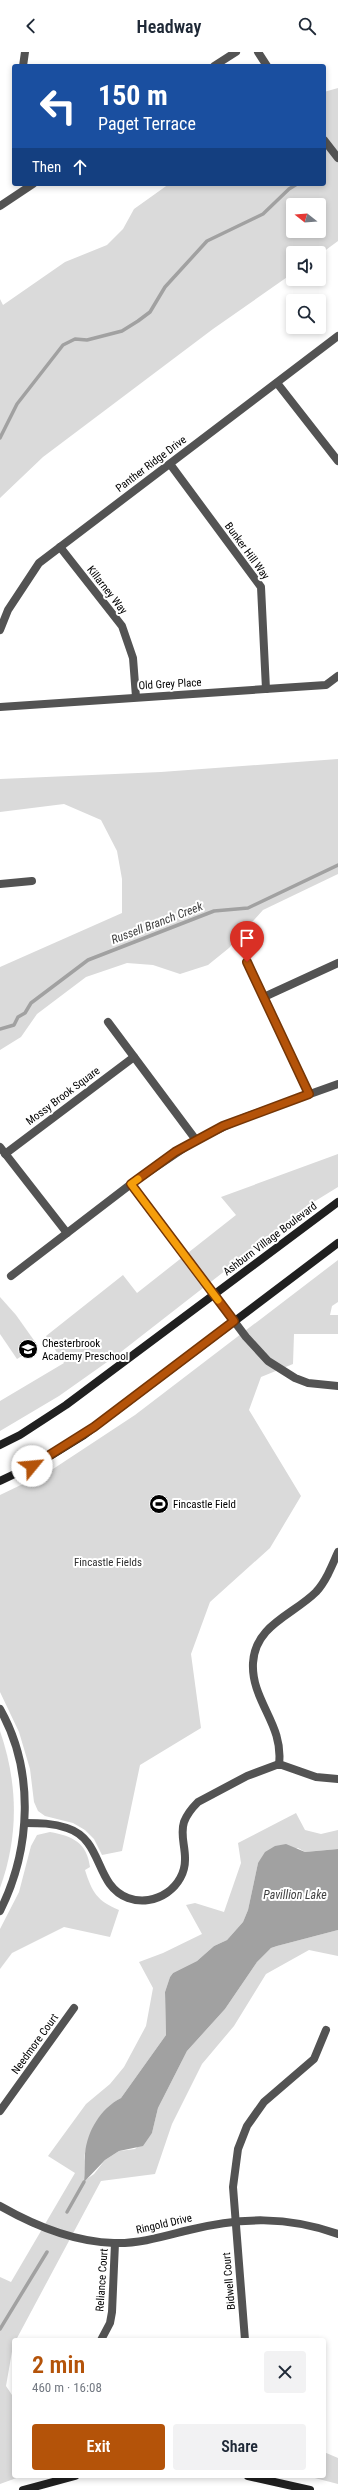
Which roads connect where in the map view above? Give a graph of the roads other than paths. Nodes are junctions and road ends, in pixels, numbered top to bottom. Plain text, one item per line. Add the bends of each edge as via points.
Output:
1 (25, 52) edge
2 (236, 52) edge
3 (258, 52) edge
4 (23, 64) edge
5 (217, 64) edge
6 (266, 64) edge
7 (326, 143) edge
8 (338, 158) edge
9 (30, 186) edge
10 (0, 206) edge
11 (338, 336) edge
12 (277, 383) junction
13 (338, 461) edge
14 (170, 464) junction
15 (60, 547) junction
16 (0, 630) edge
17 (338, 676) edge
18 (266, 689) junction
19 (136, 697) junction
20 (0, 707) edge
21 (32, 881) dead end
22 (0, 884) edge
23 (247, 962) dead end
24 (338, 963) edge
25 (264, 997) junction
26 (108, 1022) dead end
27 (134, 1056) junction
28 (338, 1084) edge
29 (309, 1094) junction
30 (196, 1140) junction
31 (2, 1150) edge
32 (131, 1184) junction
33 (338, 1202) edge
34 (67, 1233) junction
35 (338, 1243) edge
36 (11, 1276) dead end
37 (214, 1295) junction
38 (234, 1321) junction
39 (338, 1386) edge
40 (0, 1445) edge
41 (0, 1481) edge
42 (338, 1552) edge
43 (0, 1709) edge
44 (279, 1764) junction
45 (338, 1778) edge
46 (25, 1823) junction
47 (0, 1911) edge
48 (74, 2008) dead end
49 (326, 2030) dead end
50 (0, 2111) edge
51 (0, 2206) edge
52 (235, 2221) junction
53 (338, 2234) edge
54 (115, 2243) junction
55 (102, 2338) edge
56 (245, 2338) edge
57 (68, 2478) edge
58 (257, 2478) edge
59 (23, 2490) edge
60 (310, 2490) edge

1 - 4 street
2 - 5 street
3 - 6 street
7 - 8 street
9 - 10 street
11 - 12 street, Panther Ridge Drive
12 - 13 street
12 - 14 street, Panther Ridge Drive
14 - 15 street, Panther Ridge Drive
14 - 18 street, Bunker Hill Way via 261,587
15 - 16 street, Panther Ridge Drive via 39,563 8,610
15 - 19 street, Killarney Way via 122,626 133,658
17 - 18 street, Old Grey Place via 326,685
18 - 19 street, Old Grey Place
19 - 20 street, Old Grey Place
21 - 22 street
23 - 25 street
24 - 25 street
25 - 29 street
26 - 27 street
27 - 30 street
27 - 31 street, Mossy Brook Square
28 - 29 street
29 - 30 street via 236,1120
30 - 32 street
31 - 34 street, Mossy Brook Square
32 - 34 street
32 - 37 street
33 - 37 main road, Ashburn Village Boulevard
34 - 36 street
35 - 38 main road
37 - 38 street
37 - 40 main road, Ashburn Village Boulevard via 66,1405
38 - 39 street via 254,1346 280,1370 308,1383
38 - 41 main road via 84,1435 42,1461
42 - 44 street via 317,1591 278,1619 267,1630 255,1651 254,1686 278,1736
43 - 46 street via 19,1760
44 - 45 street via 316,1778
44 - 46 street via 247,1776 205,1798 191,1809 182,1831 185,1858 180,1879 167,1893 150,1900 129,1899 118,1893 103,1874 93,1848 74,1831 51,1824
46 - 47 street via 16,1874
48 - 50 street, Needmore Court
49 - 52 street, Bidwell Court via 314,2059 264,2102 247,2126 234,2169
51 - 54 street, Ringold Drive via 36,2225 66,2235
52 - 53 street, Ringold Drive via 283,2220 313,2225
52 - 54 street, Ringold Drive via 145,2240
52 - 56 street, Bidwell Court
54 - 55 street, Reliance Court via 112,2312
57 - 59 main road
58 - 60 main road

